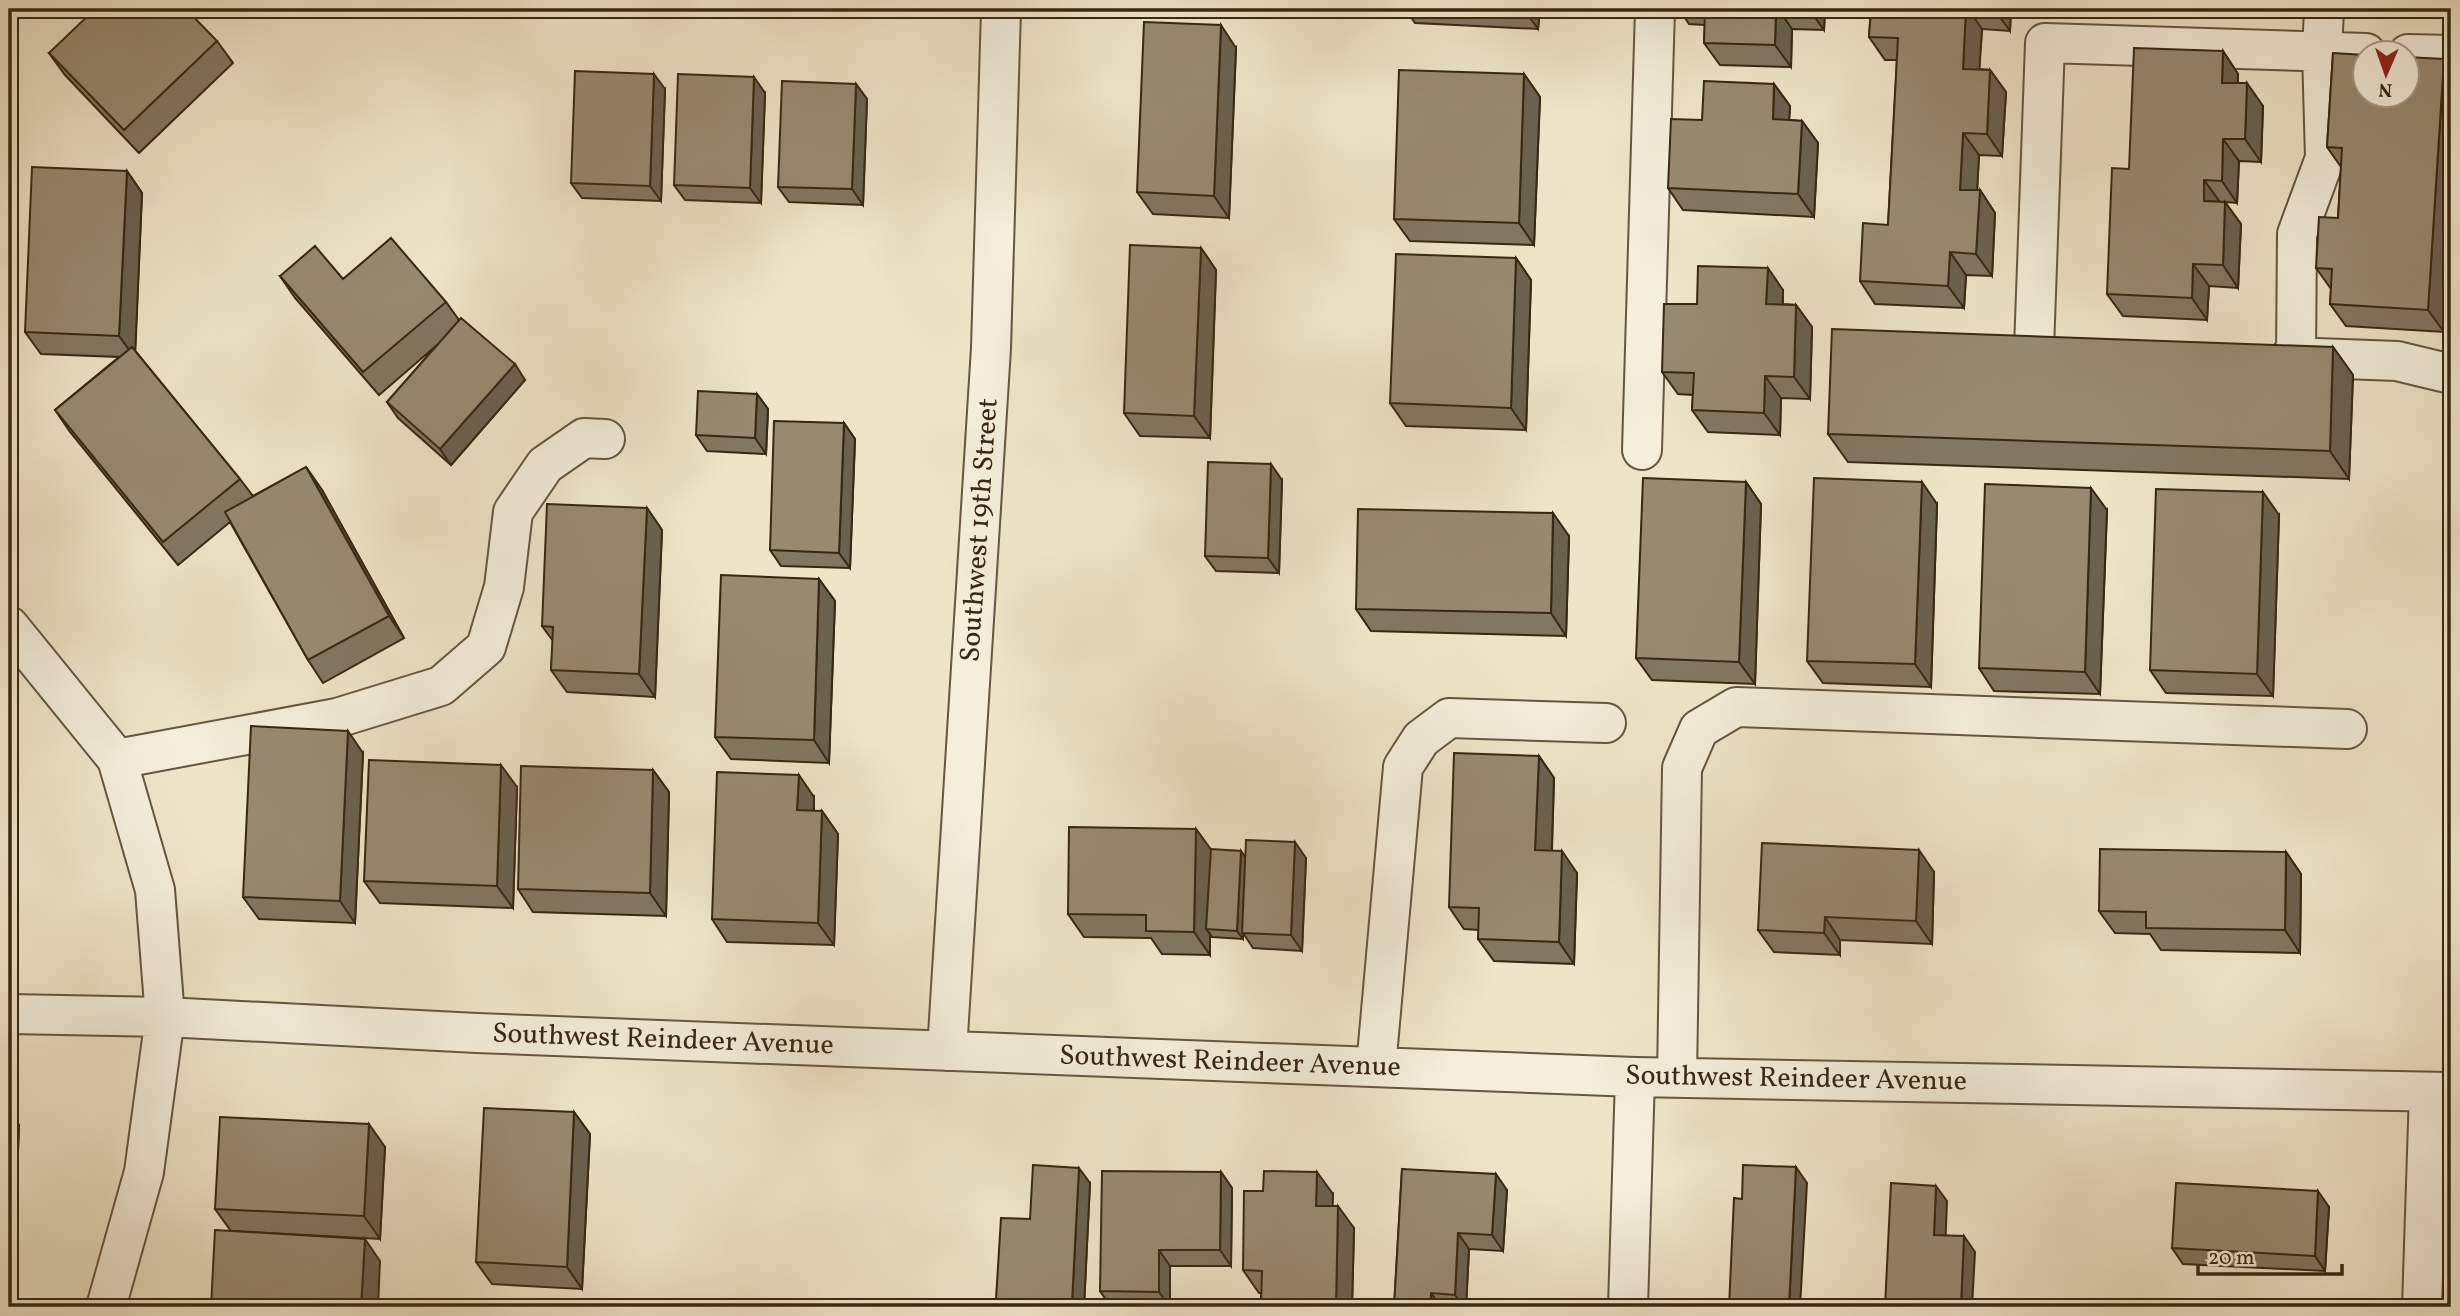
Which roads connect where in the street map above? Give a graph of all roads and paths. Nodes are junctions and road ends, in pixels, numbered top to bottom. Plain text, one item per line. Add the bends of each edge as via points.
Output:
1 (1001, 9) edge
2 (1655, 9) edge
3 (2324, 9) edge
4 (2322, 52) junction
5 (2352, 53) edge
6 (2422, 54) edge
7 (2451, 55) edge
8 (1993, 348) edge
9 (2034, 349) junction
10 (2075, 350) edge
11 (2255, 356) edge
12 (2296, 357) junction
13 (2451, 373) edge
14 (605, 439) dead end
15 (1642, 450) dead end
16 (9, 626) edge
17 (1606, 723) dead end
18 (2347, 729) dead end
19 (117, 759) junction
20 (9, 1014) edge
21 (165, 1017) junction
22 (947, 1051) junction
23 (1376, 1067) junction
24 (1635, 1077) junction
25 (1677, 1077) junction
26 (2440, 1092) edge
27 (106, 1307) edge
28 (1628, 1307) edge
29 (2422, 1307) edge

1 - 22 street, Southwest 19th Street via 991,348
2 - 15 street
3 - 4 street
4 - 5 street
4 - 9 street via 2045,43
4 - 12 street via 2325,158 2297,234
6 - 7 street
8 - 9 street
9 - 10 street
11 - 12 street
12 - 13 street via 2397,361
14 - 19 street via 584,438 545,465 513,512 504,587 486,648 441,686 337,718
16 - 19 street
17 - 23 street via 1449,718 1421,739 1403,767
18 - 25 street via 1736,707 1699,729 1682,768
19 - 21 street via 155,890
20 - 21 street, Southwest Reindeer Avenue
21 - 22 street, Southwest Reindeer Avenue
21 - 27 street via 144,1172
22 - 23 street, Southwest Reindeer Avenue
23 - 24 street, Southwest Reindeer Avenue
24 - 25 street, Southwest Reindeer Avenue
24 - 28 street
25 - 26 street, Southwest Reindeer Avenue
26 - 29 street

